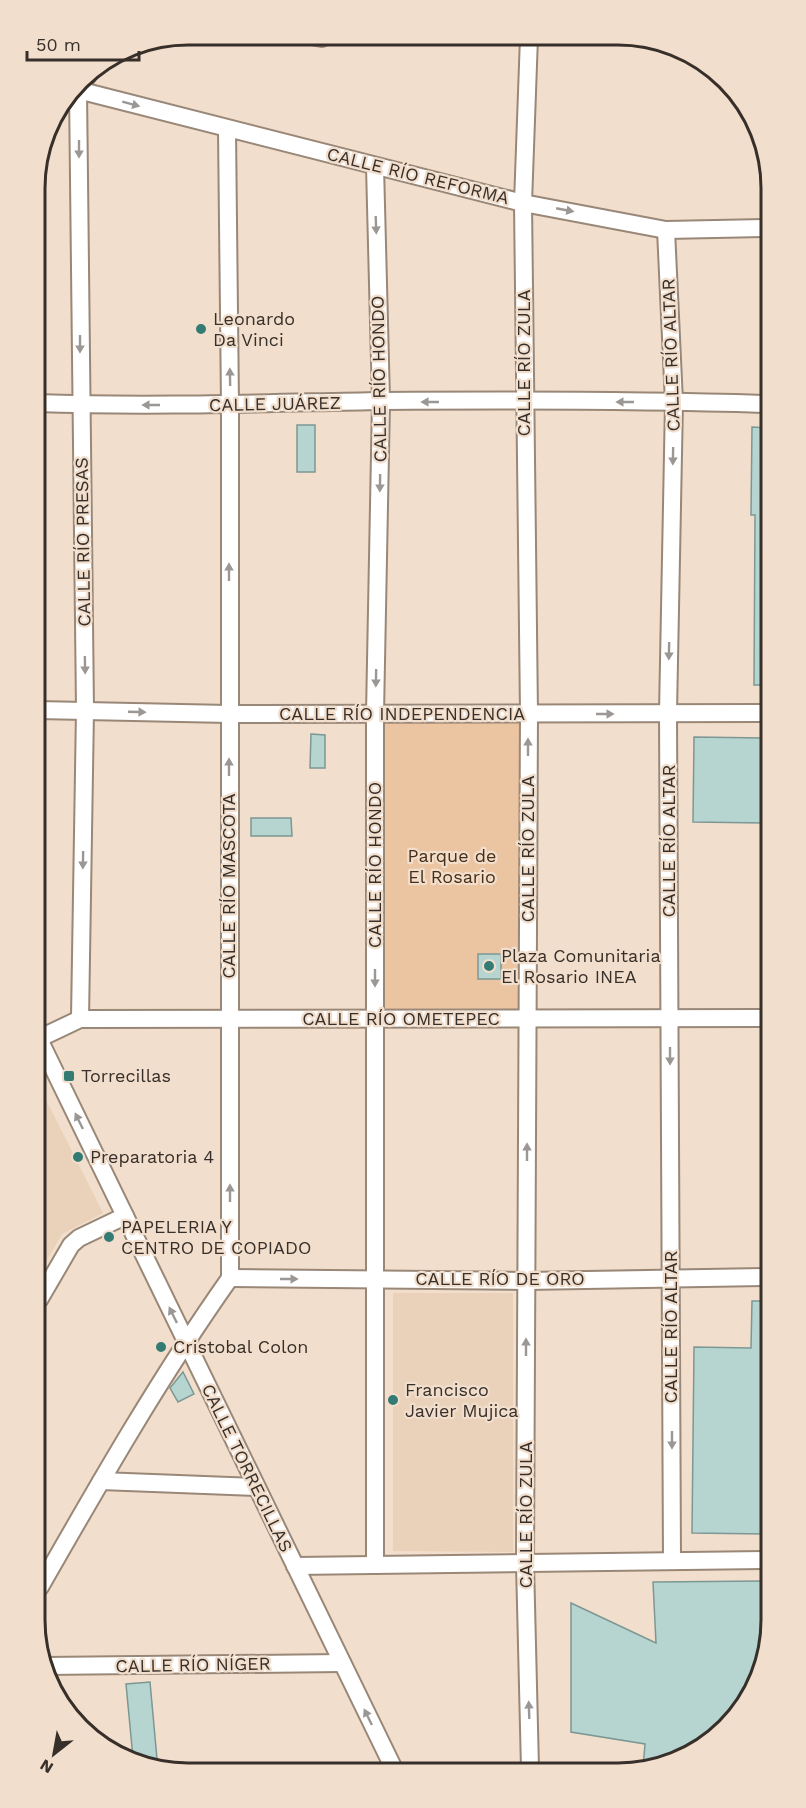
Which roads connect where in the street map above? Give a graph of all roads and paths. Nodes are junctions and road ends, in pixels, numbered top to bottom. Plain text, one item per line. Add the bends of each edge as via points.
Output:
1 (529, 45) edge
2 (83, 92) edge
3 (76, 100) edge
4 (227, 130) junction
5 (375, 166) junction
6 (523, 203) junction
7 (761, 228) edge
8 (666, 230) junction
9 (381, 401) junction
10 (524, 402) junction
11 (674, 402) junction
12 (45, 403) edge
13 (80, 404) junction
14 (230, 405) junction
15 (761, 405) edge
16 (45, 710) edge
17 (85, 710) junction
18 (761, 713) edge
19 (229, 714) junction
20 (375, 714) junction
21 (529, 714) junction
22 (668, 714) junction
23 (80, 1018) junction
24 (375, 1018) junction
25 (527, 1018) junction
26 (670, 1018) junction
27 (761, 1018) edge
28 (230, 1019) junction
29 (45, 1035) edge
30 (45, 1052) edge
31 (125, 1216) junction
32 (761, 1277) edge
33 (230, 1278) junction
34 (671, 1278) junction
35 (375, 1279) junction
36 (526, 1281) junction
37 (45, 1290) edge
38 (185, 1342) junction
39 (100, 1481) junction
40 (256, 1487) junction
41 (761, 1560) edge
42 (672, 1561) junction
43 (525, 1563) junction
44 (375, 1564) junction
45 (294, 1566) junction
46 (45, 1578) edge
47 (342, 1663) junction
48 (53, 1666) edge
49 (391, 1763) edge
50 (530, 1763) edge

1 - 6 street, CALLE RÍO ZULA
2 -> 4 street, CALLE RÍO REFORMA
3 -> 13 street, CALLE RÍO PRESAS
4 - 5 street, CALLE RÍO REFORMA
14 -> 4 street, CALLE RÍO MASCOTA
5 - 6 street, CALLE RÍO REFORMA
5 -> 9 street, CALLE RÍO HONDO
6 -> 8 street, CALLE RÍO REFORMA
6 - 10 street, CALLE RÍO ZULA
7 - 8 street, CALLE RÍO REFORMA
8 - 11 street, CALLE RÍO ALTAR
10 -> 9 street, CALLE JUÁREZ
9 - 14 street, CALLE JUÁREZ
9 -> 20 street, CALLE RÍO HONDO
11 -> 10 street, CALLE JUÁREZ
10 - 21 street, CALLE RÍO ZULA
11 - 15 street, CALLE JUÁREZ
11 -> 22 street, CALLE RÍO ALTAR
12 - 13 street, CALLE JUÁREZ
14 -> 13 street, CALLE JUÁREZ
13 -> 17 street, CALLE RÍO PRESAS
19 -> 14 street, CALLE RÍO MASCOTA
16 - 17 street, CALLE RÍO INDEPENDENCIA
17 -> 19 street, CALLE RÍO INDEPENDENCIA
17 -> 23 street, CALLE RÍO PRESAS
18 - 22 street, CALLE RÍO INDEPENDENCIA
19 - 20 street, CALLE RÍO INDEPENDENCIA
28 -> 19 street, CALLE RÍO MASCOTA
20 - 21 street, CALLE RÍO INDEPENDENCIA
20 -> 24 street, CALLE RÍO HONDO
21 -> 22 street, CALLE RÍO INDEPENDENCIA
25 -> 21 street, CALLE RÍO ZULA
22 - 26 street, CALLE RÍO ALTAR
23 - 28 street, CALLE RÍO OMETEPEC
23 - 29 street, CALLE RÍO OMETEPEC
24 - 25 street, CALLE RÍO OMETEPEC
24 - 28 street, CALLE RÍO OMETEPEC
24 - 35 street, CALLE RÍO HONDO
25 - 26 street, CALLE RÍO OMETEPEC
36 -> 25 street, CALLE RÍO ZULA
26 - 27 street, CALLE RÍO OMETEPEC
26 -> 34 street, CALLE RÍO ALTAR
33 -> 28 street, CALLE RÍO MASCOTA
31 -> 30 street, CALLE TORRECILLAS
31 - 37 street via 71,1245
38 -> 31 street, CALLE TORRECILLAS
32 - 34 street, CALLE RÍO DE ORO
33 -> 35 street, CALLE RÍO DE ORO
33 - 38 street
34 - 36 street, CALLE RÍO DE ORO
34 -> 42 street, CALLE RÍO ALTAR
35 - 36 street, CALLE RÍO DE ORO
35 - 44 street, CALLE RÍO HONDO
43 -> 36 street, CALLE RÍO ZULA
38 - 39 street
38 - 40 street, CALLE TORRECILLAS
39 - 40 street
39 - 46 street
40 - 45 street, CALLE TORRECILLAS
41 - 42 street
42 - 43 street
43 - 44 street
50 -> 43 street, CALLE RÍO ZULA
44 - 45 street
45 - 47 street, CALLE TORRECILLAS
47 - 48 street, CALLE RÍO NÍGER
49 -> 47 street, CALLE TORRECILLAS

